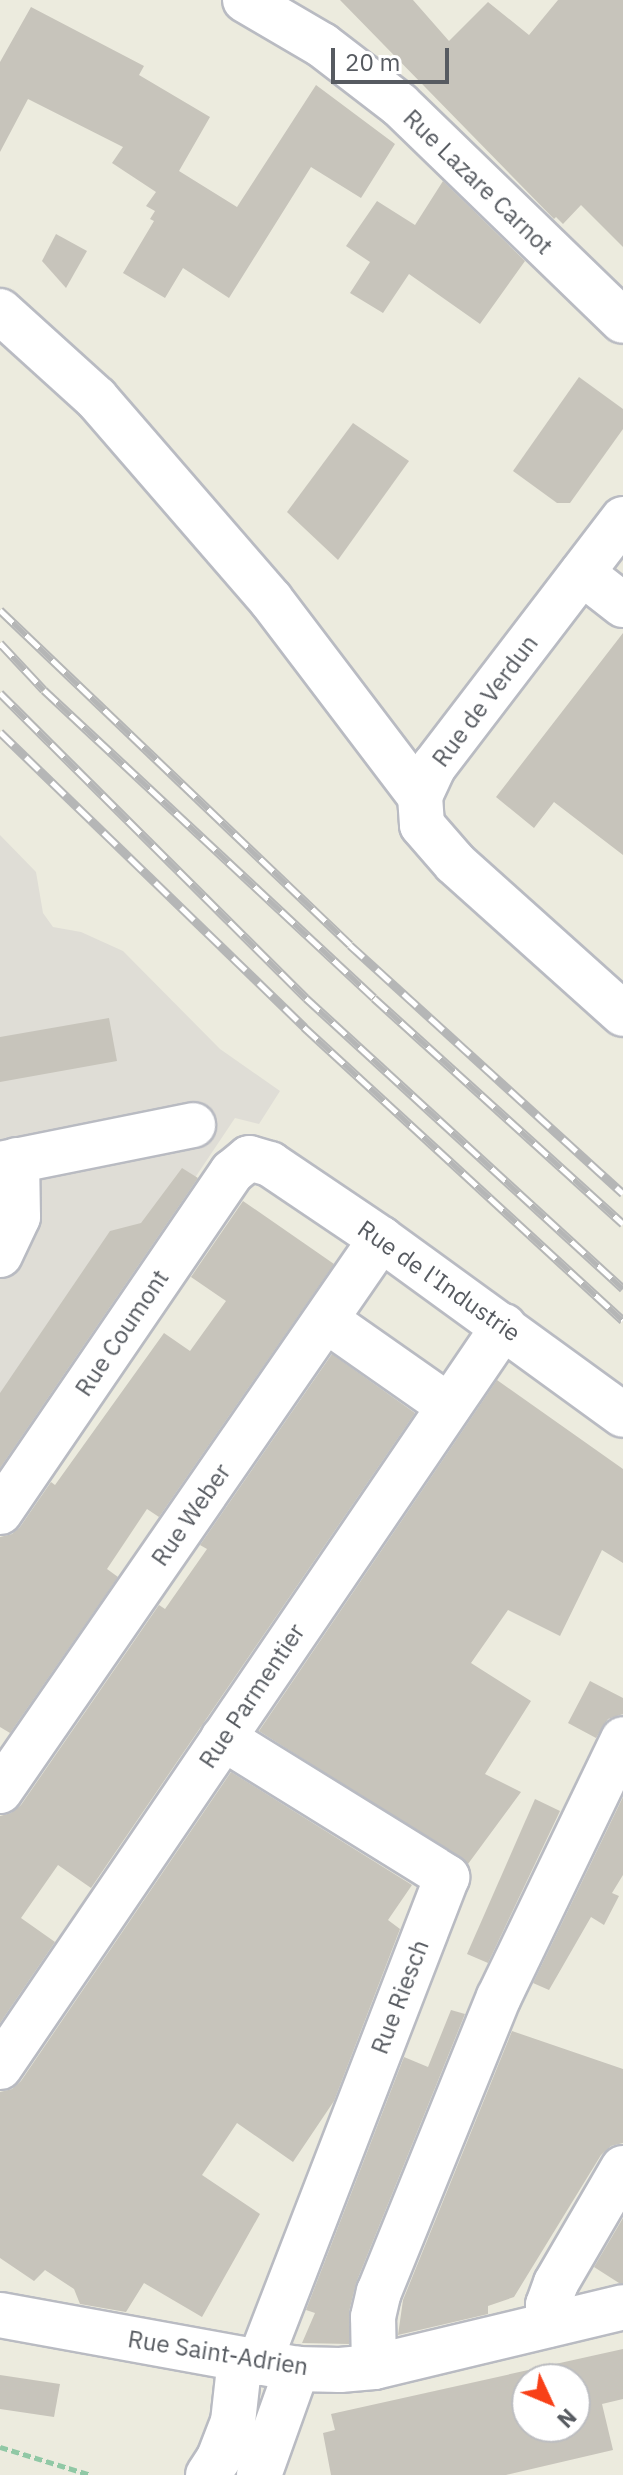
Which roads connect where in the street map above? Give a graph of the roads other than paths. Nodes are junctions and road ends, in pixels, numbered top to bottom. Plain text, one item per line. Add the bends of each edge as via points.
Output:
1 (245, 0) edge
2 (0, 311) edge
3 (623, 321) edge
4 (623, 519) edge
5 (582, 573) junction
6 (623, 605) edge
7 (420, 796) junction
8 (623, 1014) edge
9 (193, 1125) dead end
10 (249, 1158) joint
11 (8, 1162) edge
12 (381, 1239) junction
13 (0, 1255) edge
14 (326, 1320) junction
15 (504, 1326) junction
16 (449, 1406) junction
17 (623, 1415) edge
18 (0, 1512) edge
19 (223, 1738) junction
20 (623, 1739) edge
21 (0, 1791) edge
22 (0, 2067) edge
23 (623, 2168) edge
24 (623, 2307) edge
25 (0, 2315) edge
26 (548, 2325) junction
27 (265, 2364) junction
28 (374, 2367) junction
29 (208, 2475) edge
30 (259, 2475) edge

1 - 3 street, Rue Lazare Carnot via 322,45 400,105
2 - 7 street via 96,398 271,600
4 - 5 street, Rue de Verdun
5 - 6 street
5 - 7 street, Rue de Verdun via 434,766
7 - 8 street via 422,825 455,863
9 - 11 street
10 - 12 street, Rue de l'Industrie via 270,1164
10 - 18 street, Rue Coumont via 232,1172
11 - 13 street via 18,1217
12 - 14 street, Rue Weber
12 - 15 street, Rue de l'Industrie
14 - 16 street
14 - 21 street, Rue Weber
15 - 16 street, Rue Parmentier
15 - 17 street, Rue de l'Industrie
16 - 19 street, Rue Parmentier
19 - 22 street, Rue Parmentier
19 - 27 street, Rue Riesch via 447,1877
20 - 28 street via 499,1997 379,2292 373,2317
23 - 26 street via 556,2283
24 - 26 street, Rue Saint-Adrien
25 - 27 street, Rue Saint-Adrien
26 - 28 street, Rue Saint-Adrien
27 - 28 street, Rue Saint-Adrien
27 - 29 street
27 - 30 street

